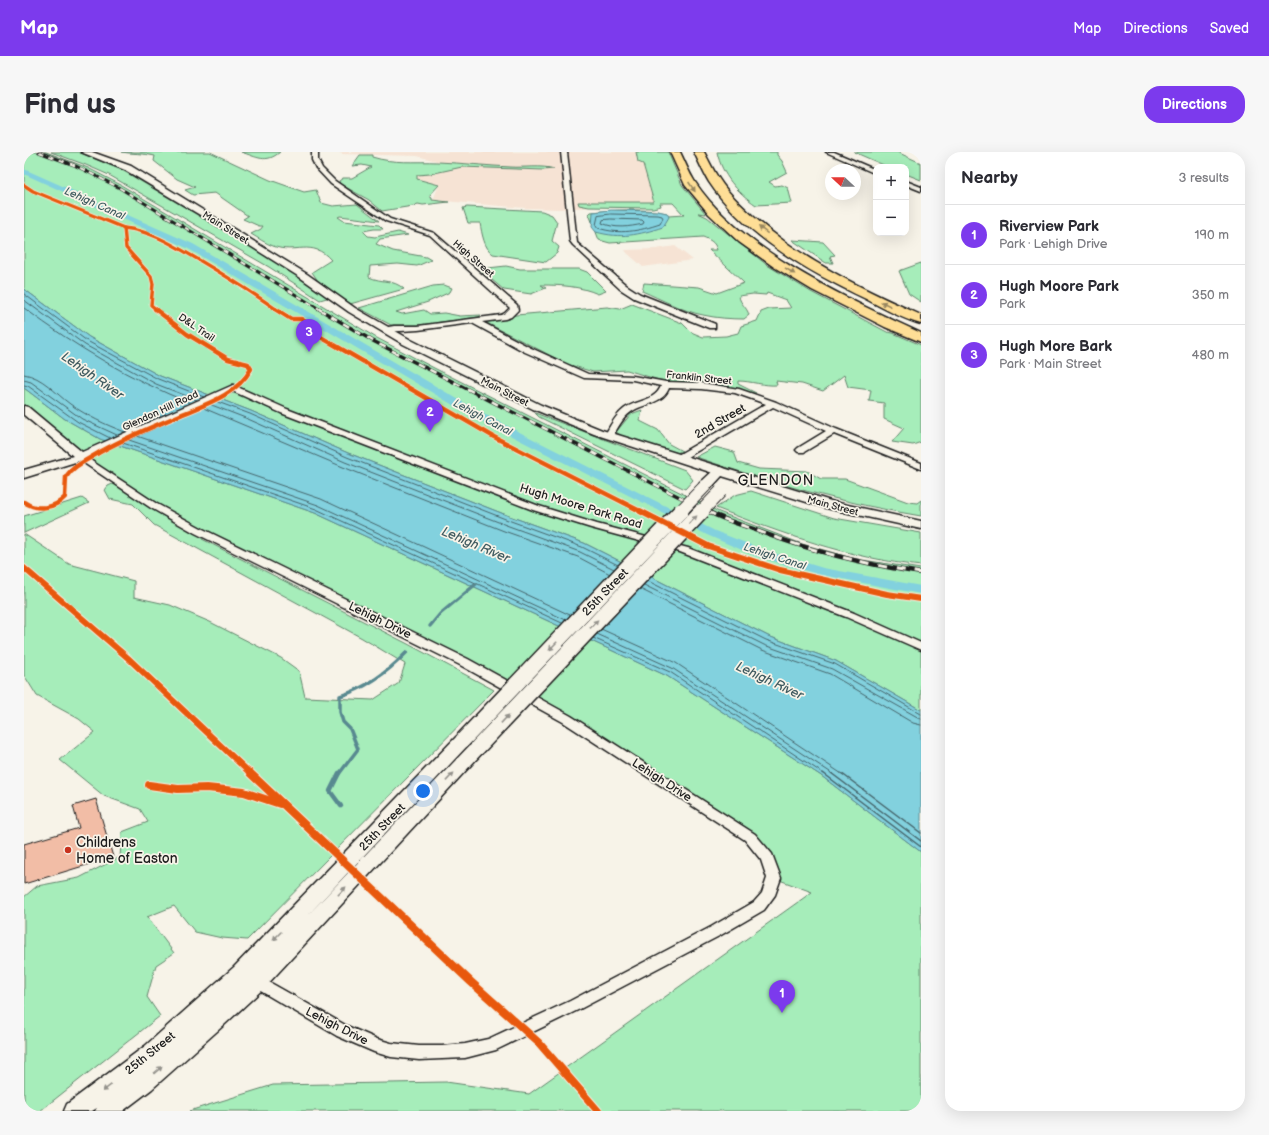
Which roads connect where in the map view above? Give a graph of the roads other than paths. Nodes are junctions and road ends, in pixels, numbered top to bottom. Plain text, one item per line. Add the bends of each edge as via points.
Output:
1 (85, 152) edge
2 (315, 152) edge
3 (564, 152) edge
4 (675, 152) edge
5 (700, 152) edge
6 (829, 152) edge
7 (873, 171) edge
8 (909, 185) edge
9 (921, 189) edge
10 (921, 320) edge
11 (474, 321) junction
12 (712, 326) dead end
13 (386, 330) junction
14 (921, 338) edge
15 (666, 385) junction
16 (233, 388) joint
17 (773, 404) junction
18 (24, 408) edge
19 (833, 431) junction
20 (609, 435) junction
21 (802, 450) dead end
22 (88, 454) junction
23 (679, 458) junction
24 (921, 466) edge
25 (720, 471) junction
26 (24, 474) edge
27 (736, 475) junction
28 (921, 525) edge
29 (921, 647) edge
30 (471, 744) junction
31 (309, 914) junction
32 (257, 982) junction
33 (74, 1111) edge
34 (106, 1111) edge

1 - 13 street, Main Street via 128,168 228,228
2 - 11 street, High Street via 314,157 318,166 334,184 366,203 386,219 432,234 514,307 508,315
3 - 12 street via 575,244 623,287 637,296
4 -> 14 highway via 695,191 742,237 786,268 830,294
10 -> 5 highway via 821,270 770,236 726,196 711,175
6 - 7 street
8 - 9 street
11 - 13 street, High Street
11 - 15 street, Franklin Street via 542,357 587,376 633,378
13 - 20 street, Main Street via 537,407
15 - 17 street, Franklin Street via 736,391
15 - 20 street via 658,397 627,410
16 - 22 street, Glendon Hill Road
16 - 29 street, Hugh Moore Park Road via 284,411 536,508 684,550 850,615
17 - 19 street, Franklin Street
17 - 23 street, 2nd Street
18 - 22 street, Lehigh Drive
19 - 21 street
19 - 24 street, Franklin Street
20 - 23 street, Main Street
22 - 26 street, Glendon Hill Road
22 - 32 street, Lehigh Drive via 148,502 199,531 464,662 567,719 750,837 767,858 774,878 770,892 763,902 716,931 511,1036 491,1045 465,1051 419,1053 374,1045 342,1031
23 - 25 street, Main Street
25 - 27 main road, Main Street
25 -> 30 main road, 25th Street, bridge
27 - 28 main road, Main Street via 831,505
30 -> 27 main road, 25th Street, bridge
30 - 31 main road, 25th Street
31 - 32 main road, 25th Street
31 -> 33 main road, 25th Street via 152,1053
34 -> 32 main road, 25th Street via 149,1078

